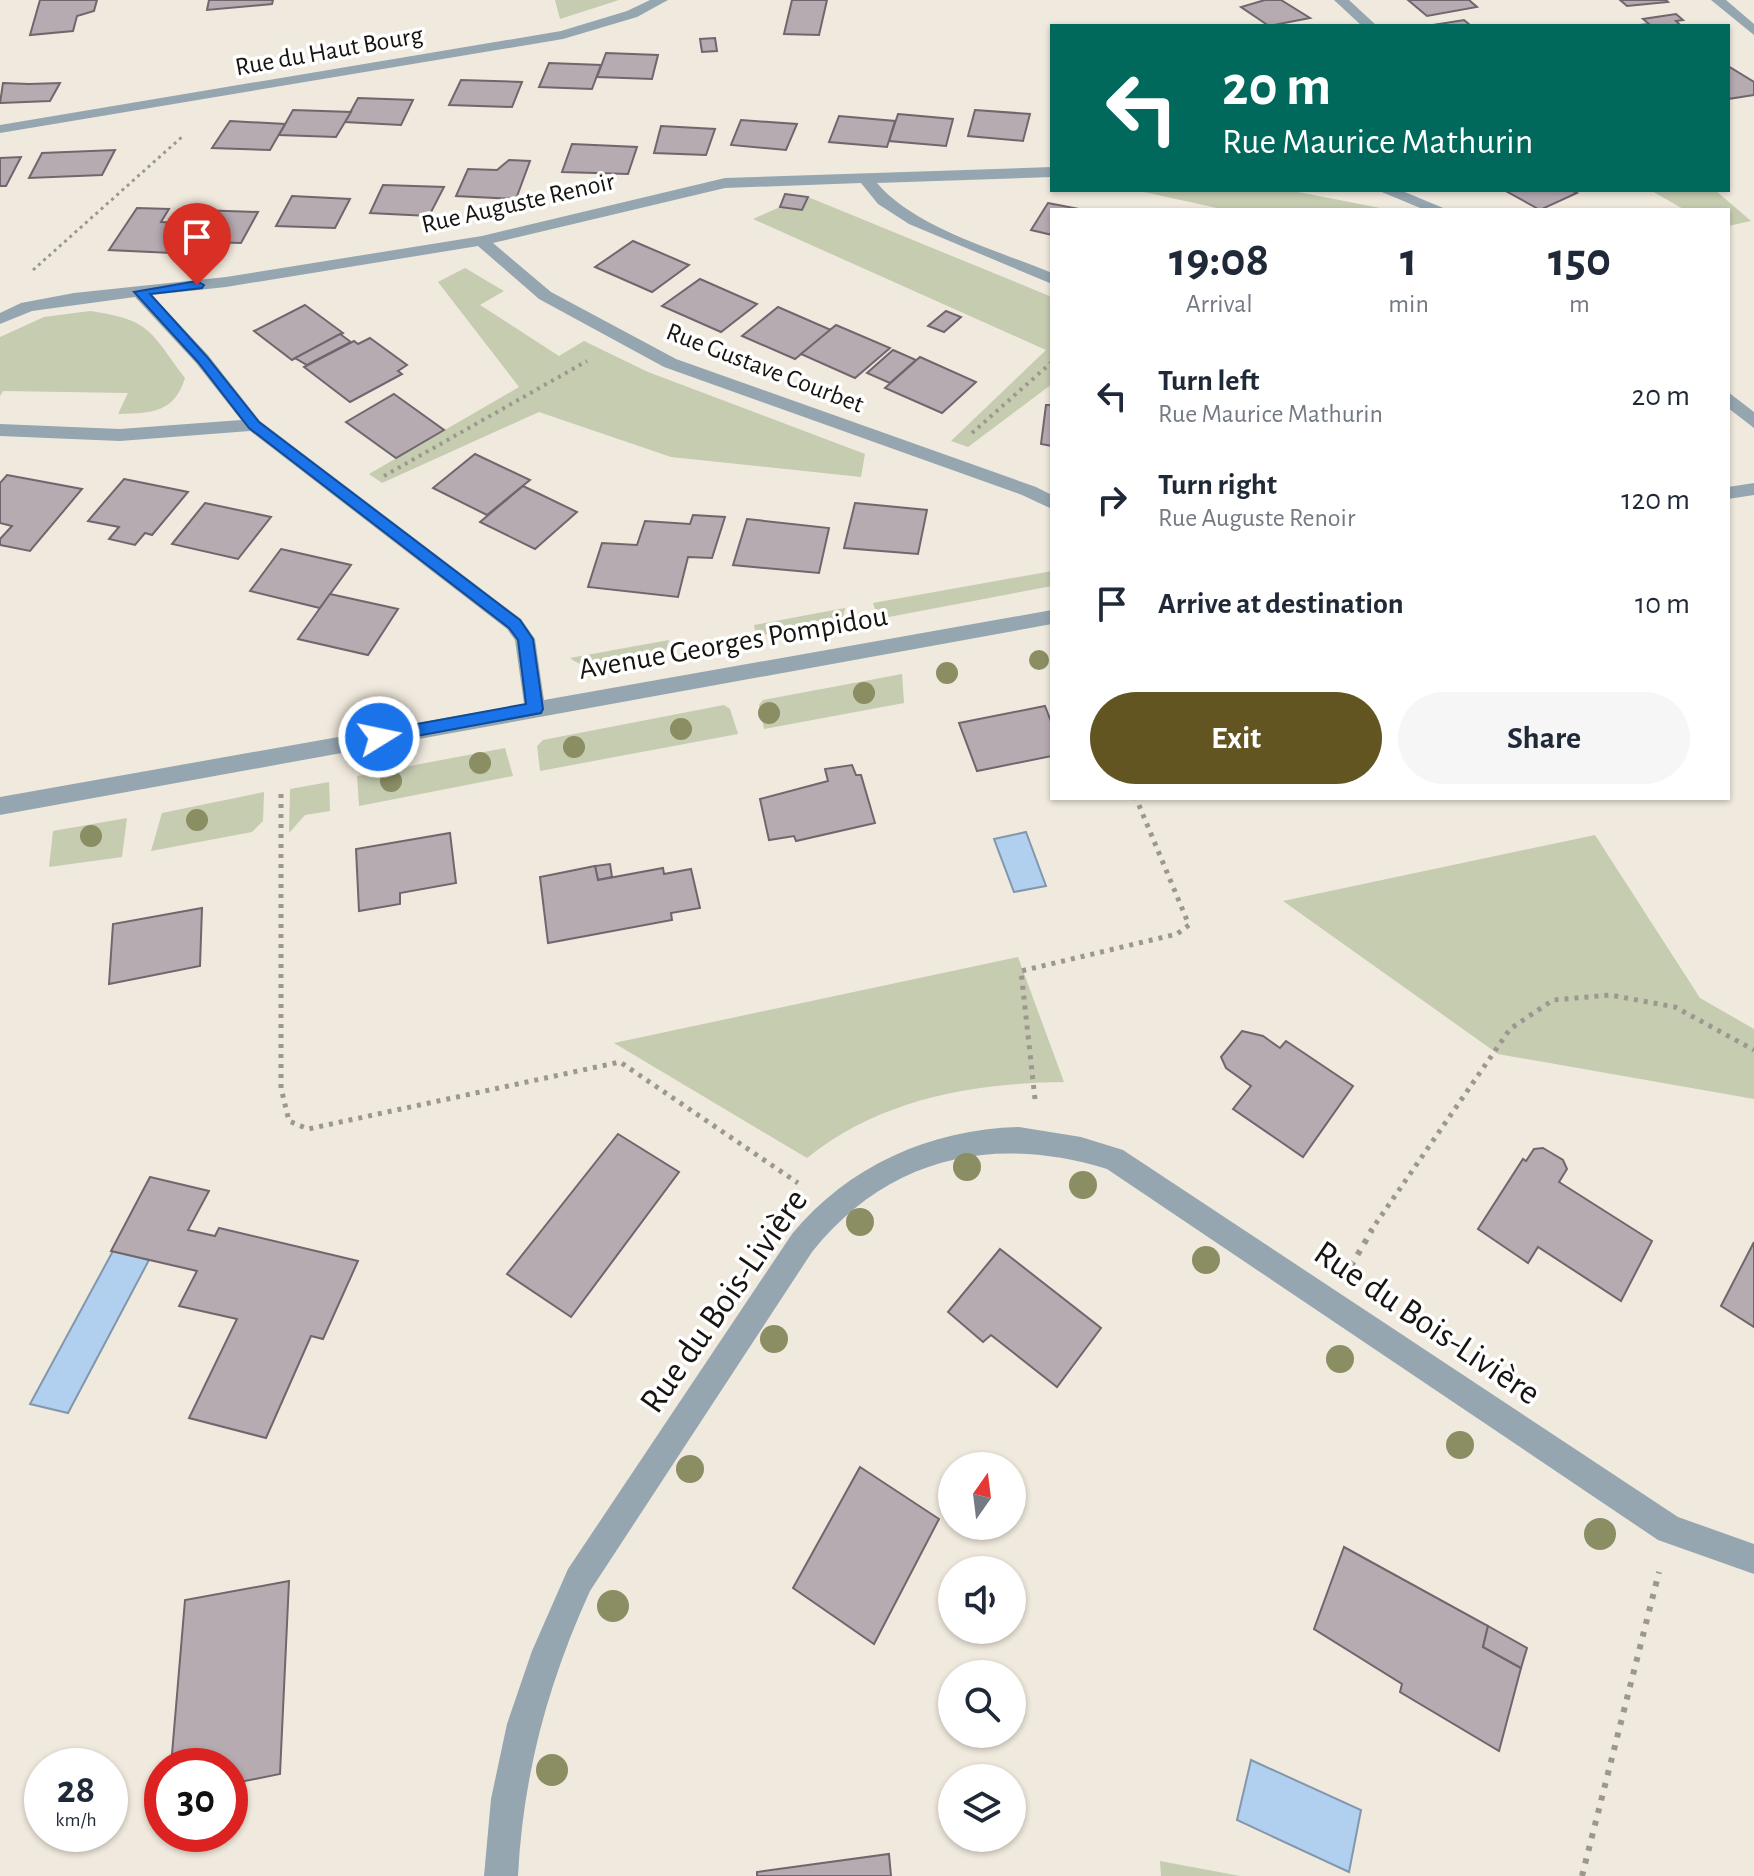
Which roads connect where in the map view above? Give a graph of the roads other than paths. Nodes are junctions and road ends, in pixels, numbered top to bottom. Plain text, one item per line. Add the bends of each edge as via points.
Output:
1 (661, 0) edge
2 (1341, 0) edge
3 (1718, 0) edge
4 (1368, 24) edge
5 (1754, 31) edge
6 (0, 129) edge
7 (1050, 172) edge
8 (863, 176) junction
9 (1390, 192) edge
10 (1434, 208) edge
11 (482, 241) junction
12 (1050, 278) edge
13 (140, 292) junction
14 (6, 317) edge
15 (1730, 400) edge
16 (1754, 422) edge
17 (254, 425) junction
18 (0, 430) edge
19 (1740, 491) edge
20 (1050, 502) edge
21 (1754, 506) edge
22 (1050, 617) edge
23 (535, 709) junction
24 (0, 806) edge
25 (1754, 1559) edge
26 (501, 1876) edge

1 - 6 street, Rue du Haut Bourg via 563,35
2 - 4 street
3 - 5 street
7 - 8 street, Rue Auguste Renoir
8 - 11 street, Rue Auguste Renoir via 725,183
8 - 12 street via 884,201 915,221
9 - 10 street
11 - 13 street, Rue Auguste Renoir
11 - 20 street, Rue Gustave Courbet via 495,257 541,290 670,363
13 - 14 street, Rue Auguste Renoir via 74,298
13 - 17 street
15 - 16 street
17 - 18 street via 120,435
17 - 23 street via 514,624 525,639
19 - 21 street
22 - 23 street, Avenue Georges Pompidou
23 - 24 street, Avenue Georges Pompidou
25 - 26 street, Rue du Bois-Livière via 1669,1529 1114,1159 1080,1147 995,1138 922,1154 833,1207 802,1243 579,1580 527,1705 512,1773

